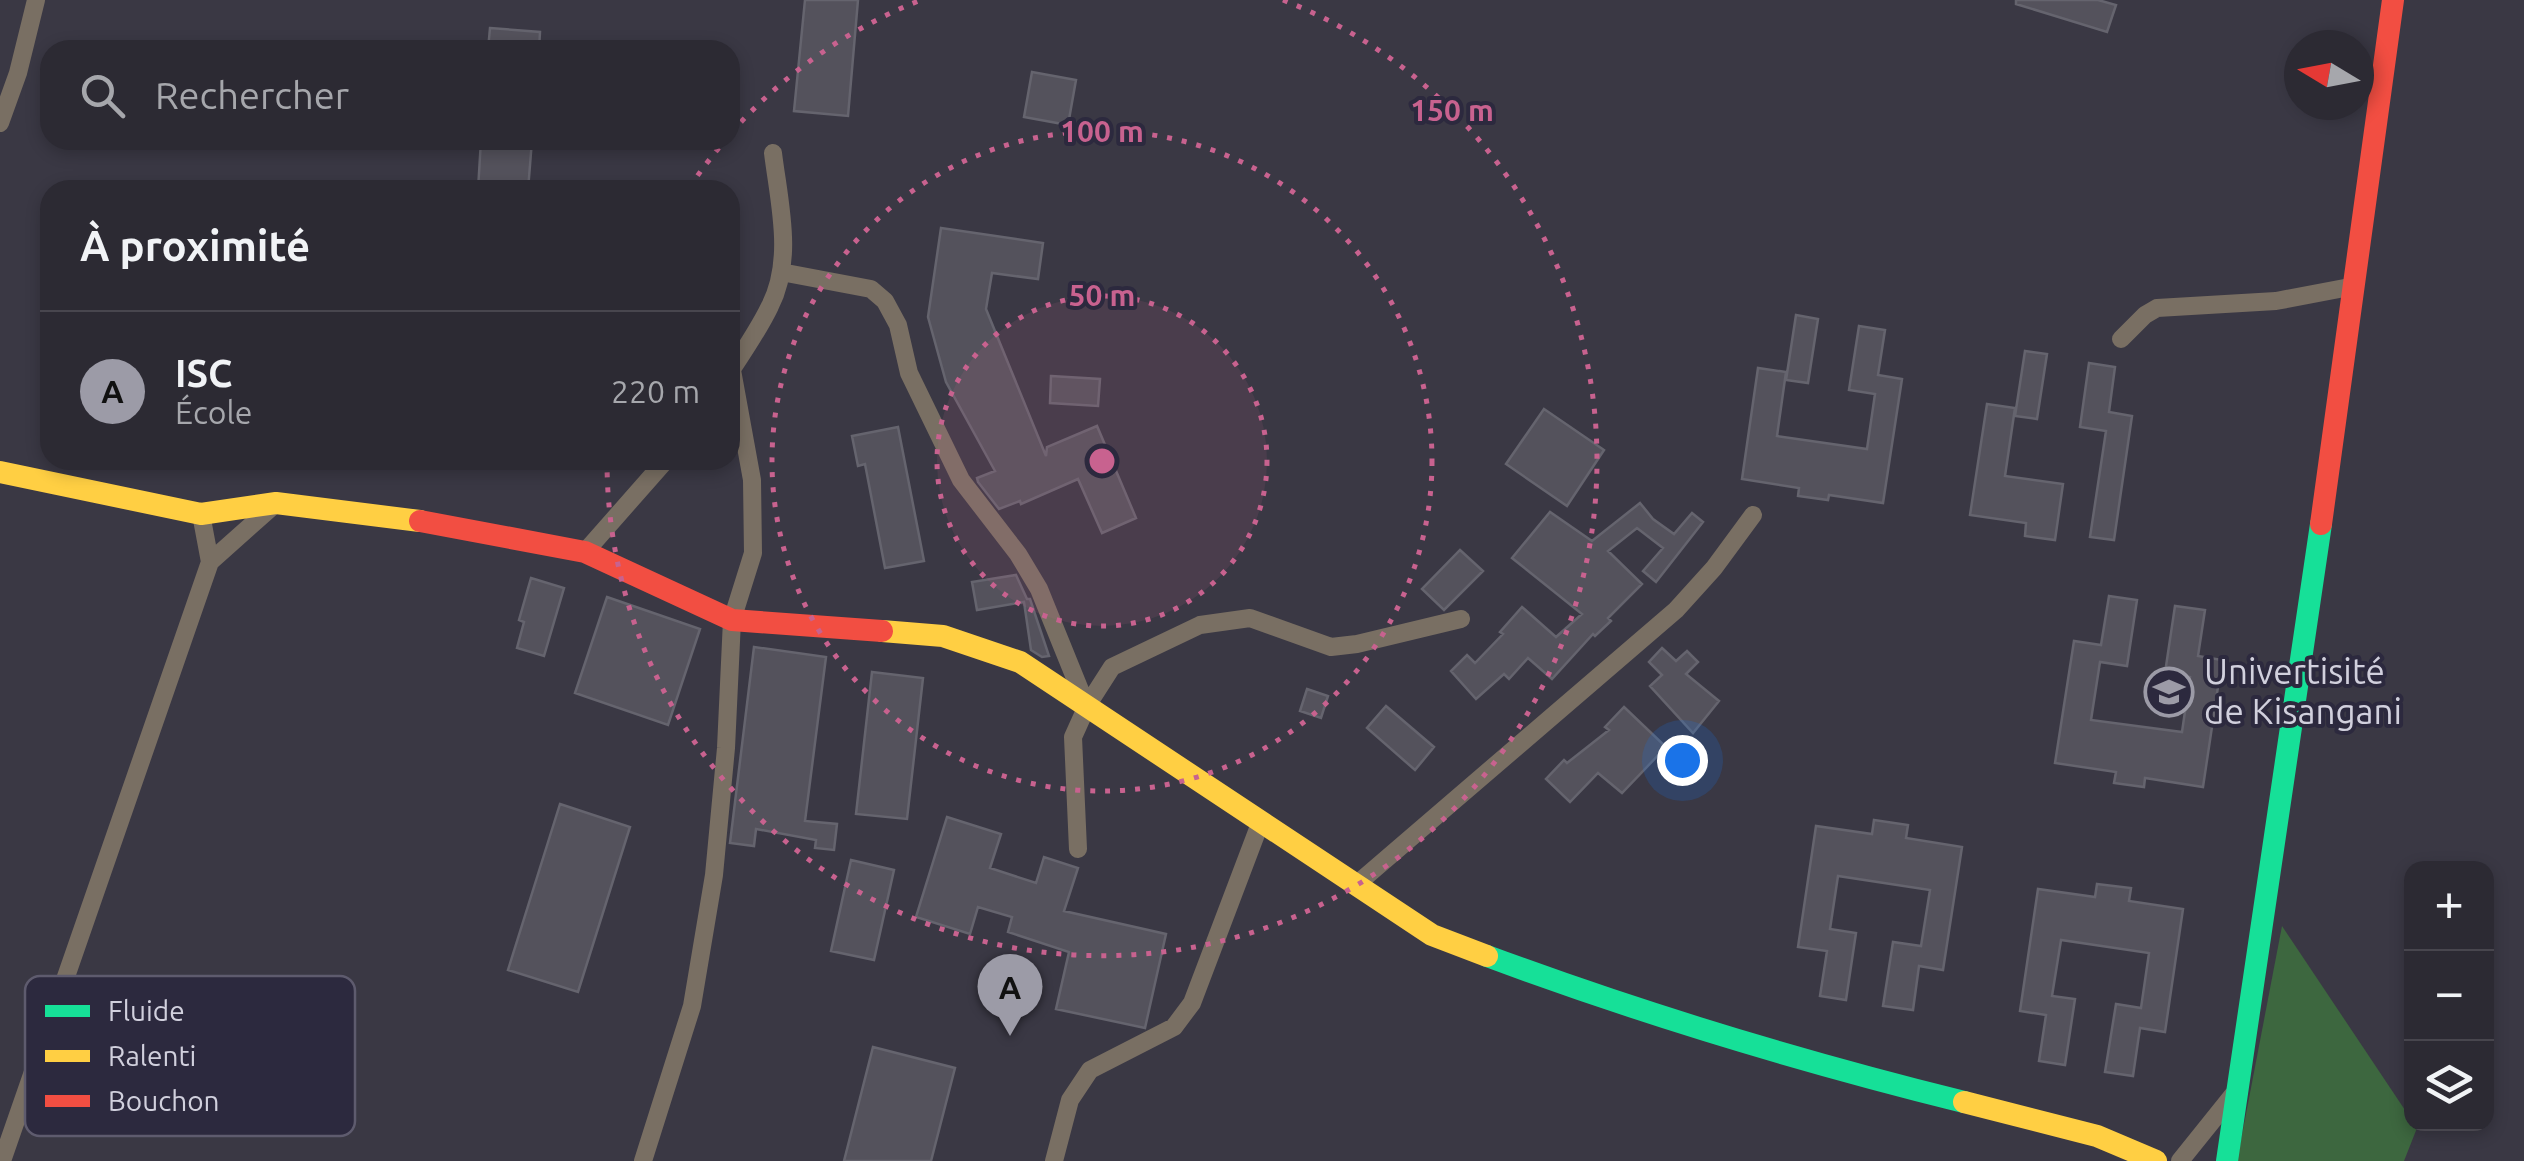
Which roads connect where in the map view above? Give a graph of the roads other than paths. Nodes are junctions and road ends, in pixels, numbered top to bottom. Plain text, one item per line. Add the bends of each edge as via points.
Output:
1 (36, 0) edge
2 (2394, 0) edge
3 (0, 123) edge
4 (772, 153) dead end
5 (781, 272) junction
6 (2355, 286) junction
7 (2121, 339) dead end
8 (740, 356) edge
9 (740, 418) edge
10 (657, 470) edge
11 (0, 472) edge
12 (276, 503) junction
13 (200, 514) junction
14 (1753, 515) dead end
15 (585, 552) junction
16 (210, 562) junction
17 (1461, 619) dead end
18 (732, 620) junction
19 (1086, 706) junction
20 (1262, 820) junction
21 (1078, 849) dead end
22 (1356, 884) junction
23 (66, 976) edge
24 (2238, 1088) junction
25 (25, 1095) edge
26 (2, 1161) edge
27 (642, 1161) edge
28 (1054, 1161) edge
29 (2156, 1161) edge
30 (2180, 1161) edge
31 (2228, 1161) edge

1 - 3 street
2 - 6 street
4 - 5 street
5 - 8 street via 772,303
5 - 19 street via 871,289 885,301 909,373 962,480 1040,589
6 - 7 street via 2276,301 2156,308
6 - 24 street
9 - 18 street via 752,480 753,553
10 - 15 street
11 - 13 street
12 - 13 street
12 - 15 street
12 - 16 street
13 - 16 street
14 - 22 street via 1676,610
15 - 18 street
16 - 23 street
17 - 19 street via 1331,647 1250,618 1200,625 1112,667
18 - 19 street via 943,636 1020,662
18 - 27 street via 708,912 692,1006
19 - 20 street
19 - 21 street via 1073,738
20 - 22 street
20 - 28 street via 1192,1003 1174,1027 1090,1070 1070,1100
22 - 29 street via 1432,935 1546,978 1824,1067 2097,1136
24 - 30 street
24 - 31 street
25 - 26 street

